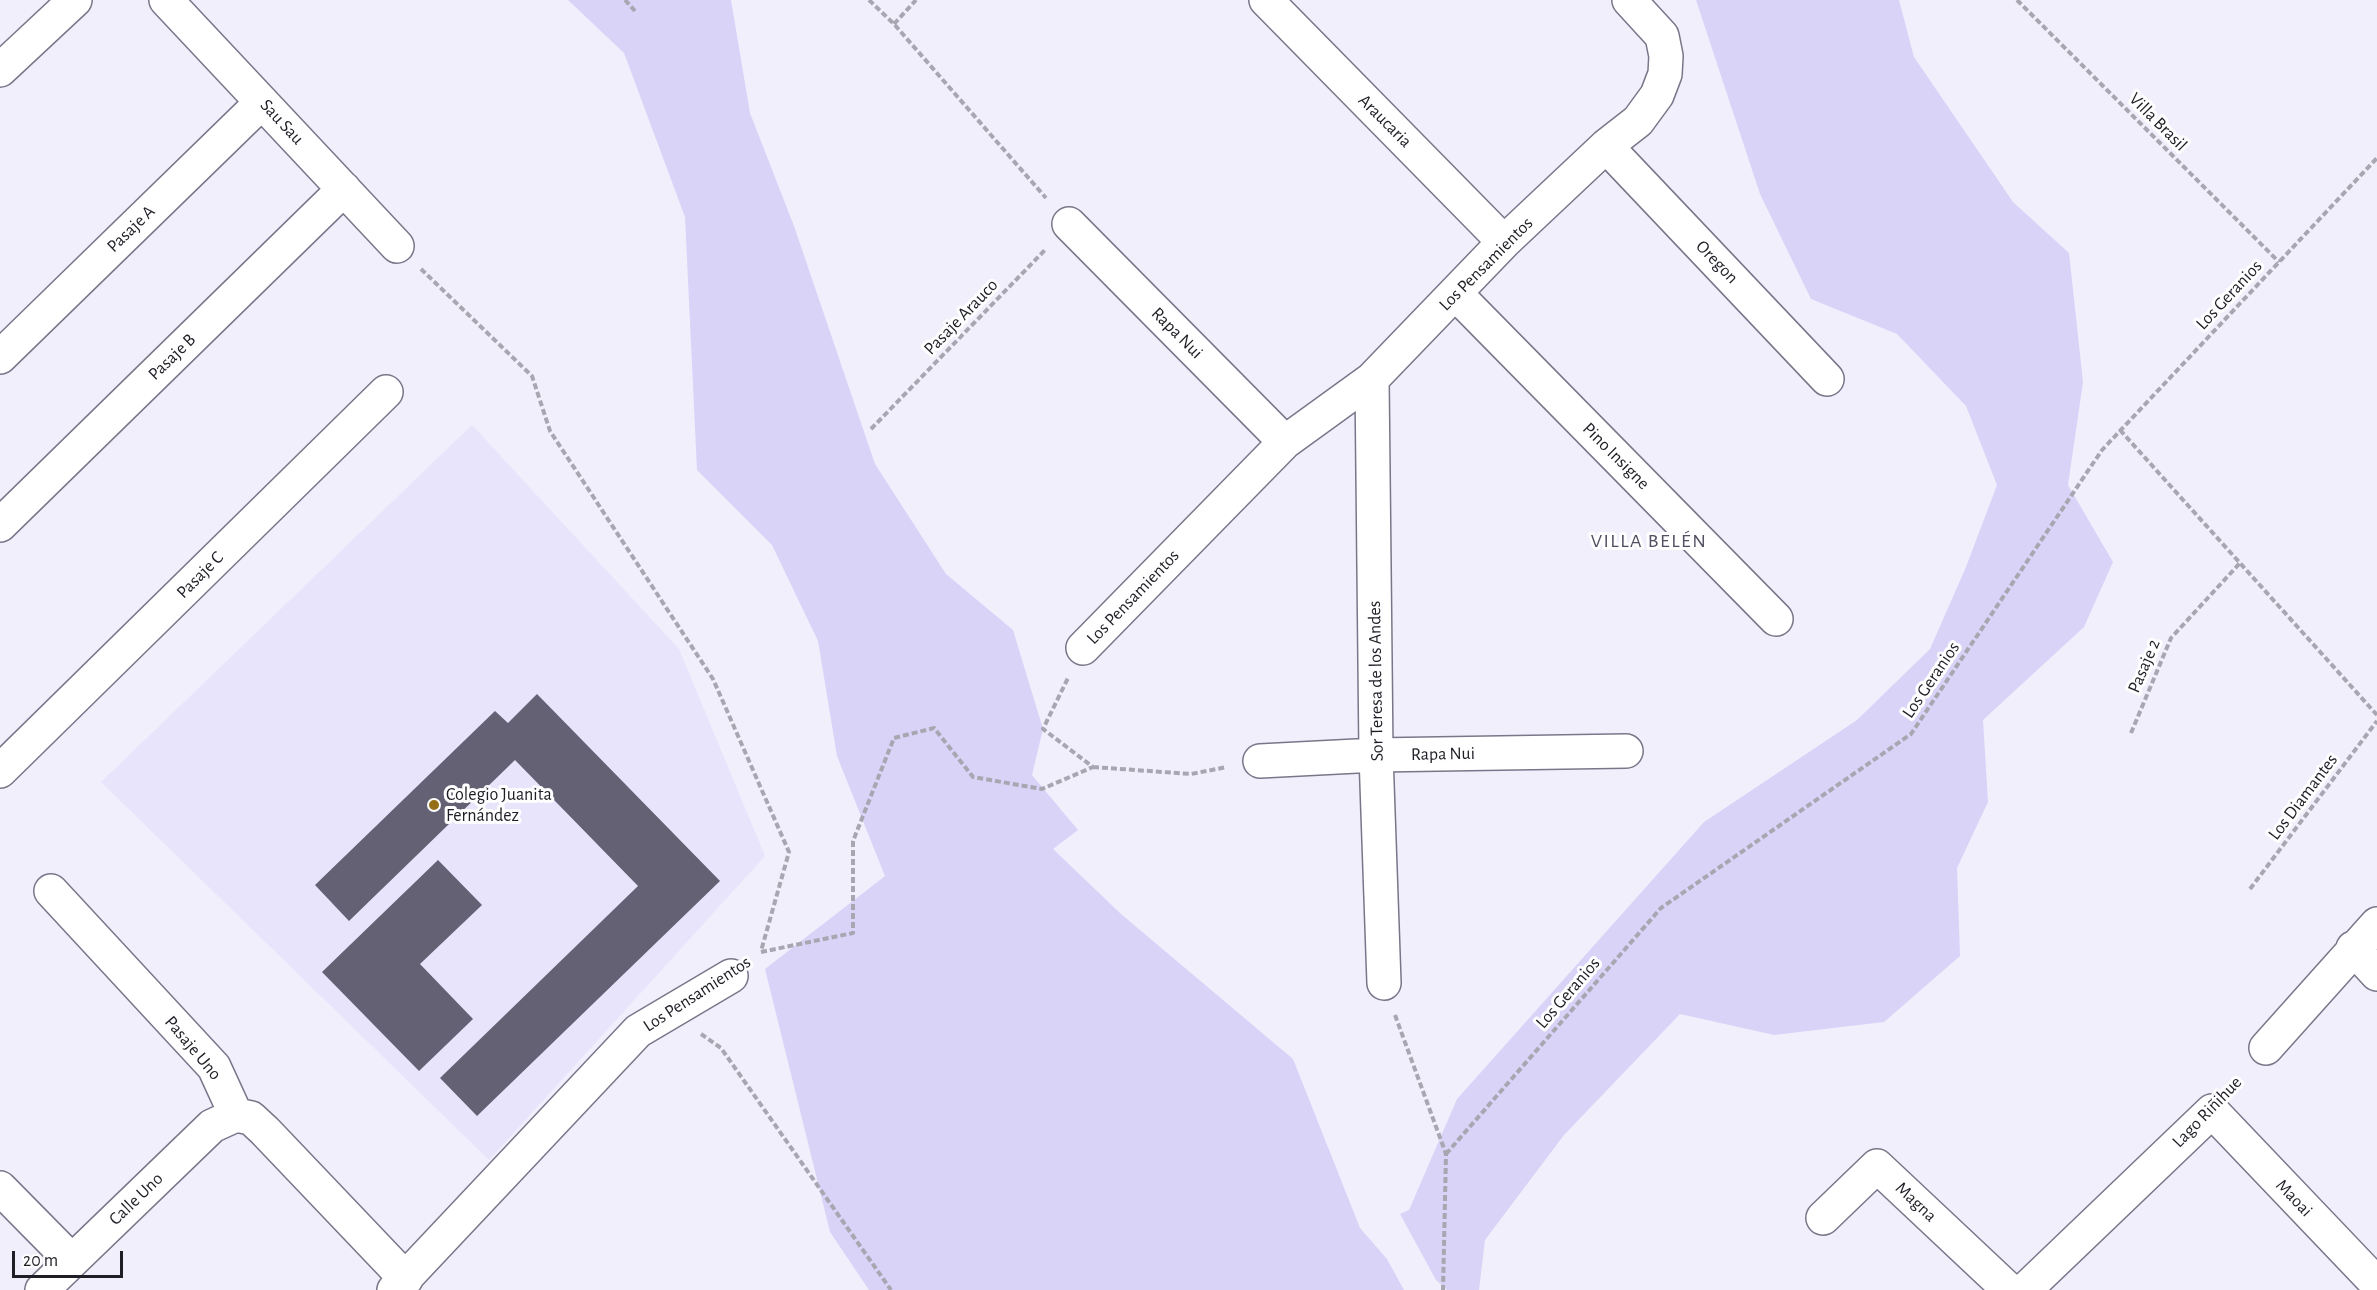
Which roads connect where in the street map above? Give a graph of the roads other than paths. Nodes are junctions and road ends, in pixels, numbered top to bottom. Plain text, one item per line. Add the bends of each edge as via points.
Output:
1 (75, 0) edge
2 (166, 0) edge
3 (1266, 0) edge
4 (1629, 0) edge
5 (0, 70) edge
6 (262, 102) junction
7 (1606, 146) junction
8 (344, 189) junction
9 (1069, 224) road end
10 (1504, 242) junction
11 (397, 246) road end
12 (1456, 294) junction
13 (0, 357) edge
14 (1372, 379) junction
15 (1827, 379) dead end
16 (386, 392) dead end
17 (1285, 442) junction
18 (0, 525) edge
19 (1776, 619) dead end
20 (1083, 648) road end
21 (1626, 751) dead end
22 (1376, 755) junction
23 (5, 757) edge
24 (1260, 761) road end
25 (51, 891) dead end
26 (2377, 924) edge
27 (2353, 948) junction
28 (2377, 974) edge
29 (731, 976) road end
30 (1384, 983) road end
31 (2266, 1048) dead end
32 (2212, 1112) joint
33 (236, 1115) junction
34 (0, 1188) edge
35 (1823, 1218) dead end
36 (72, 1261) junction
37 (400, 1284) edge
38 (2377, 1284) edge
39 (42, 1290) edge
40 (2009, 1290) edge
41 (2025, 1290) edge

1 - 5 street
2 - 6 street, Sau Sau
3 - 10 street, Araucaria
4 - 7 street, Los Pensamientos via 1662,36 1665,74 1657,96 1638,121
6 - 8 street, Sau Sau
6 - 13 street, Pasaje A
7 - 10 street, Los Pensamientos
7 - 15 street, Oregon
8 - 11 street, Sau Sau
8 - 18 street, Pasaje B
9 - 17 street, Rapa Nui
10 - 12 street, Los Pensamientos
12 - 14 street, Los Pensamientos
12 - 19 street, Pino Insigne
14 - 17 street, Los Pensamientos
14 - 22 street, Sor Teresa de los Andes
16 - 23 street, Pasaje C
17 - 20 street, Los Pensamientos
21 - 22 street, Rapa Nui
22 - 24 street, Rapa Nui
22 - 30 street, Sor Teresa de los Andes
25 - 33 street, Pasaje Uno via 214,1067
26 - 27 street
27 - 28 street
27 - 31 street
29 - 37 street, Los Pensamientos via 638,1031
32 - 38 street, Maoai
32 - 41 street, Lago Riñihue
33 - 36 street, Calle Uno via 212,1126
33 - 37 street via 251,1119 265,1131
34 - 36 street
35 - 40 street, Magna via 1877,1166
36 - 39 street, Calle Uno

